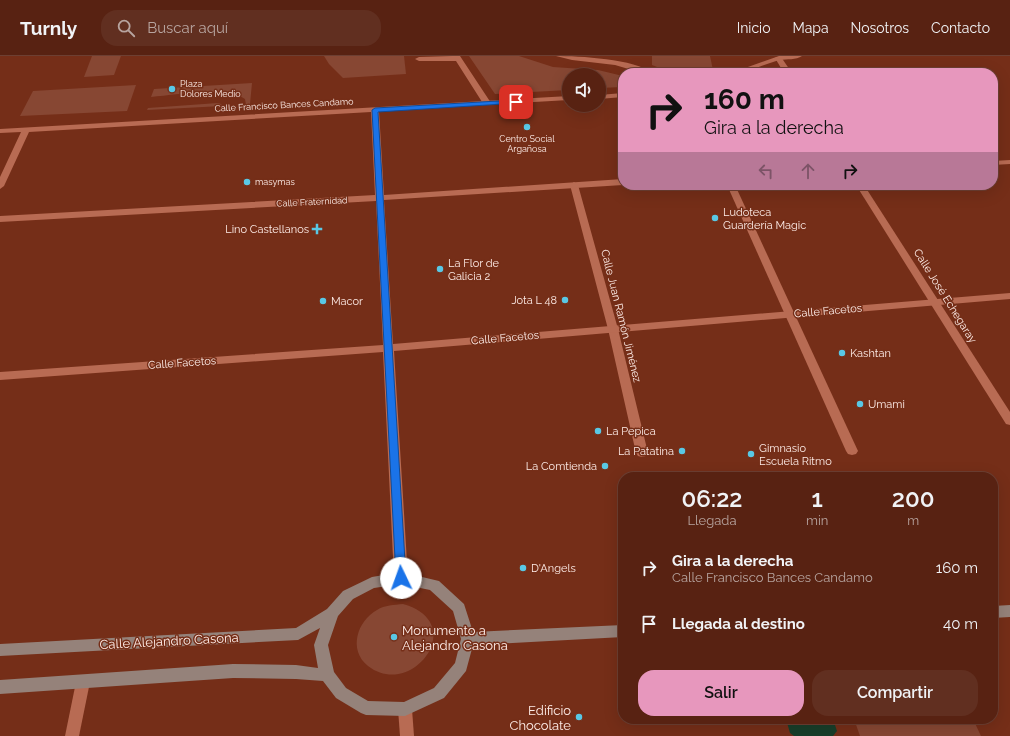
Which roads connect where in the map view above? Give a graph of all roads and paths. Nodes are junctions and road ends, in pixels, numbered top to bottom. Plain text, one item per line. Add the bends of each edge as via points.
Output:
1 (560, 56) edge
2 (798, 56) edge
3 (457, 58) edge
4 (779, 58) junction
5 (419, 59) dead end
6 (637, 68) edge
7 (750, 68) edge
8 (785, 68) edge
9 (618, 95) edge
10 (606, 96) edge
11 (562, 98) edge
12 (488, 103) junction
13 (375, 110) junction
14 (26, 130) junction
15 (0, 131) edge
16 (1010, 162) edge
17 (998, 163) edge
18 (618, 182) edge
19 (574, 185) junction
20 (0, 186) edge
21 (733, 190) edge
22 (863, 190) edge
23 (380, 198) junction
24 (0, 219) edge
25 (1010, 296) edge
26 (936, 302) junction
27 (790, 314) junction
28 (613, 329) junction
29 (388, 348) junction
30 (0, 376) edge
31 (1010, 421) edge
32 (852, 451) dead end
33 (642, 453) dead end
34 (401, 578) junction
35 (1010, 611) edge
36 (998, 612) edge
37 (332, 613) junction
38 (618, 631) edge
39 (468, 639) junction
40 (0, 650) edge
41 (327, 675) junction
42 (83, 682) junction
43 (0, 687) edge
44 (404, 709) junction
45 (72, 736) edge
46 (407, 736) edge

1 - 6 street via 608,61
2 - 4 street
3 - 5 street
3 - 12 street
4 - 7 street
4 - 8 street
9 - 10 street
11 - 12 street, Calle Francisco Bances Candamo
12 - 13 street, Calle Francisco Bances Candamo
13 - 14 street, Calle Francisco Bances Candamo
13 - 23 street
14 - 15 street, Calle Francisco Bances Candamo
14 - 20 street
16 - 17 street
18 - 19 street, Calle Fraternidad
19 - 23 street, Calle Fraternidad
19 - 28 street, Calle Juan Ramón Jiménez
21 - 27 street
22 - 26 street, Calle José Echegaray
23 - 24 street, Calle Fraternidad
23 - 29 street
25 - 26 street, Calle Facetos
26 - 27 street, Calle Facetos
26 - 31 street, Calle José Echegaray
27 - 28 street, Calle Facetos
27 - 32 street
28 - 29 street, Calle Facetos
28 - 33 street, Calle Juan Ramón Jiménez
29 - 30 street, Calle Facetos
29 - 34 street
34 - 37 main road via 372,583 348,595
34 - 39 main road via 434,585 459,608
35 - 36 main road
37 - 40 main road, Calle Alejandro Casona via 298,634
37 - 41 main road via 321,645
38 - 39 main road
39 - 44 main road via 461,666 439,693
41 - 42 main road via 233,671
41 - 44 main road via 341,693 366,708
42 - 43 main road
42 - 45 street
44 - 46 street

